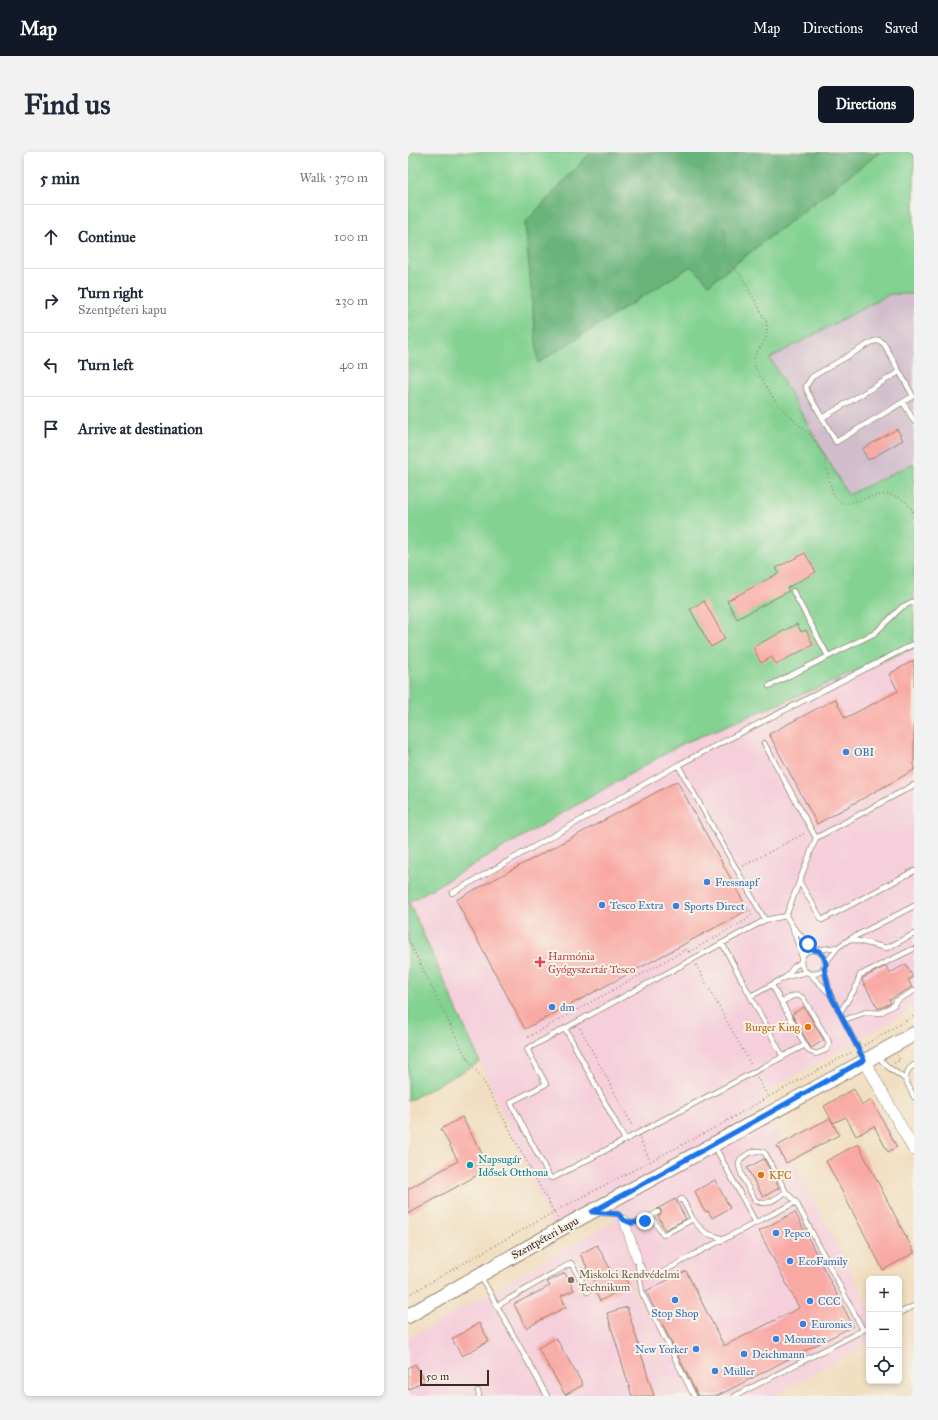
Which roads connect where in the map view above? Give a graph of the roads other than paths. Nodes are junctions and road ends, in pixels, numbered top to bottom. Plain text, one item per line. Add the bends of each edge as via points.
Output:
1 (900, 372) junction
2 (914, 396) edge
3 (903, 402) junction
4 (822, 418) junction
5 (914, 421) edge
6 (794, 591) dead end
7 (914, 601) edge
8 (914, 644) edge
9 (828, 656) junction
10 (768, 686) dead end
11 (764, 743) dead end
12 (678, 765) junction
13 (914, 786) edge
14 (816, 838) junction
15 (914, 870) edge
16 (799, 881) junction
17 (452, 893) dead end
18 (914, 906) edge
19 (786, 916) junction
20 (765, 920) junction
21 (793, 927) junction
22 (914, 934) edge
23 (850, 939) junction
24 (722, 943) junction
25 (838, 947) junction
26 (815, 950) junction
27 (914, 950) edge
28 (801, 960) junction
29 (825, 966) junction
30 (808, 973) junction
31 (786, 977) junction
32 (772, 985) junction
33 (914, 991) edge
34 (830, 994) junction
35 (751, 996) junction
36 (782, 1002) junction
37 (840, 1012) junction
38 (844, 1020) junction
39 (565, 1028) junction
40 (914, 1034) edge
41 (806, 1045) junction
42 (867, 1055) junction
43 (783, 1057) junction
44 (914, 1065) edge
45 (905, 1080) junction
46 (914, 1097) edge
47 (625, 1140) junction
48 (713, 1144) junction
49 (914, 1150) edge
50 (786, 1192) junction
51 (680, 1200) dead end
52 (796, 1202) junction
53 (592, 1212) junction
54 (658, 1212) dead end
55 (651, 1216) junction
56 (693, 1219) junction
57 (624, 1220) junction
58 (756, 1223) junction
59 (725, 1238) junction
60 (637, 1259) junction
61 (480, 1275) junction
62 (588, 1292) dead end
63 (497, 1306) junction
64 (914, 1306) edge
65 (901, 1312) edge
66 (408, 1316) edge
67 (866, 1328) edge
68 (863, 1330) junction
69 (547, 1396) edge
70 (694, 1396) edge
71 (735, 1396) edge

1 - 2 lane
1 - 4 lane
1 - 4 lane via 879,340 812,377 806,388
2 - 3 lane
3 - 4 lane via 836,442
3 - 5 lane
6 - 9 lane
7 - 9 lane via 902,608 875,633
8 - 12 lane
9 - 10 lane
11 - 14 lane
12 - 17 lane
12 - 20 lane
13 - 14 lane
14 - 16 lane
15 - 16 lane via 822,920
16 - 19 lane
18 - 23 lane
19 - 20 lane
19 - 21 lane
20 - 24 lane
21 - 26 lane
21 - 28 lane
22 - 23 lane via 888,948
23 - 25 lane
24 - 35 lane
24 - 39 lane
25 - 26 lane
25 - 29 lane
26 - 28 lane via 807,952
26 - 29 lane via 824,957
27 - 37 lane via 860,975 855,989
28 - 30 lane via 803,969
28 - 31 lane
29 - 30 lane via 819,973
29 - 34 lane
30 - 31 lane
30 - 34 lane
31 - 32 lane
32 - 35 lane
32 - 36 lane
33 - 38 lane via 880,1013 866,1012
34 - 37 lane
35 - 43 lane
36 - 41 lane
36 - 41 lane via 793,995 803,998 829,1044 826,1050 816,1054 809,1051
37 - 38 lane
38 - 42 lane
39 - 47 lane
39 - 47 lane via 527,1048 546,1084 513,1101 511,1106 551,1178
40 - 42 main road, Szentpéteri kapu
41 - 43 lane
42 - 45 lane
42 - 48 main road, Szentpéteri kapu
42 - 49 street
43 - 47 lane
44 - 45 lane via 909,1069
45 - 46 lane
48 - 53 main road, Szentpéteri kapu
48 - 58 lane
50 - 50 lane via 765,1154 754,1151 741,1158 739,1170 755,1200 767,1203
50 - 52 lane
51 - 56 lane via 682,1199
52 - 58 lane
52 - 68 lane
53 - 57 lane via 618,1214
53 - 61 main road, Szentpéteri kapu
54 - 55 lane
55 - 56 lane via 663,1236
55 - 57 lane via 636,1223
56 - 59 lane via 699,1228 711,1236
57 - 60 street
58 - 59 lane
59 - 60 lane via 656,1276 646,1275
60 - 70 lane via 642,1293
61 - 63 lane
61 - 66 main road, Szentpéteri kapu
62 - 63 lane via 571,1263
63 - 69 lane
64 - 65 lane
67 - 68 lane
68 - 71 lane

